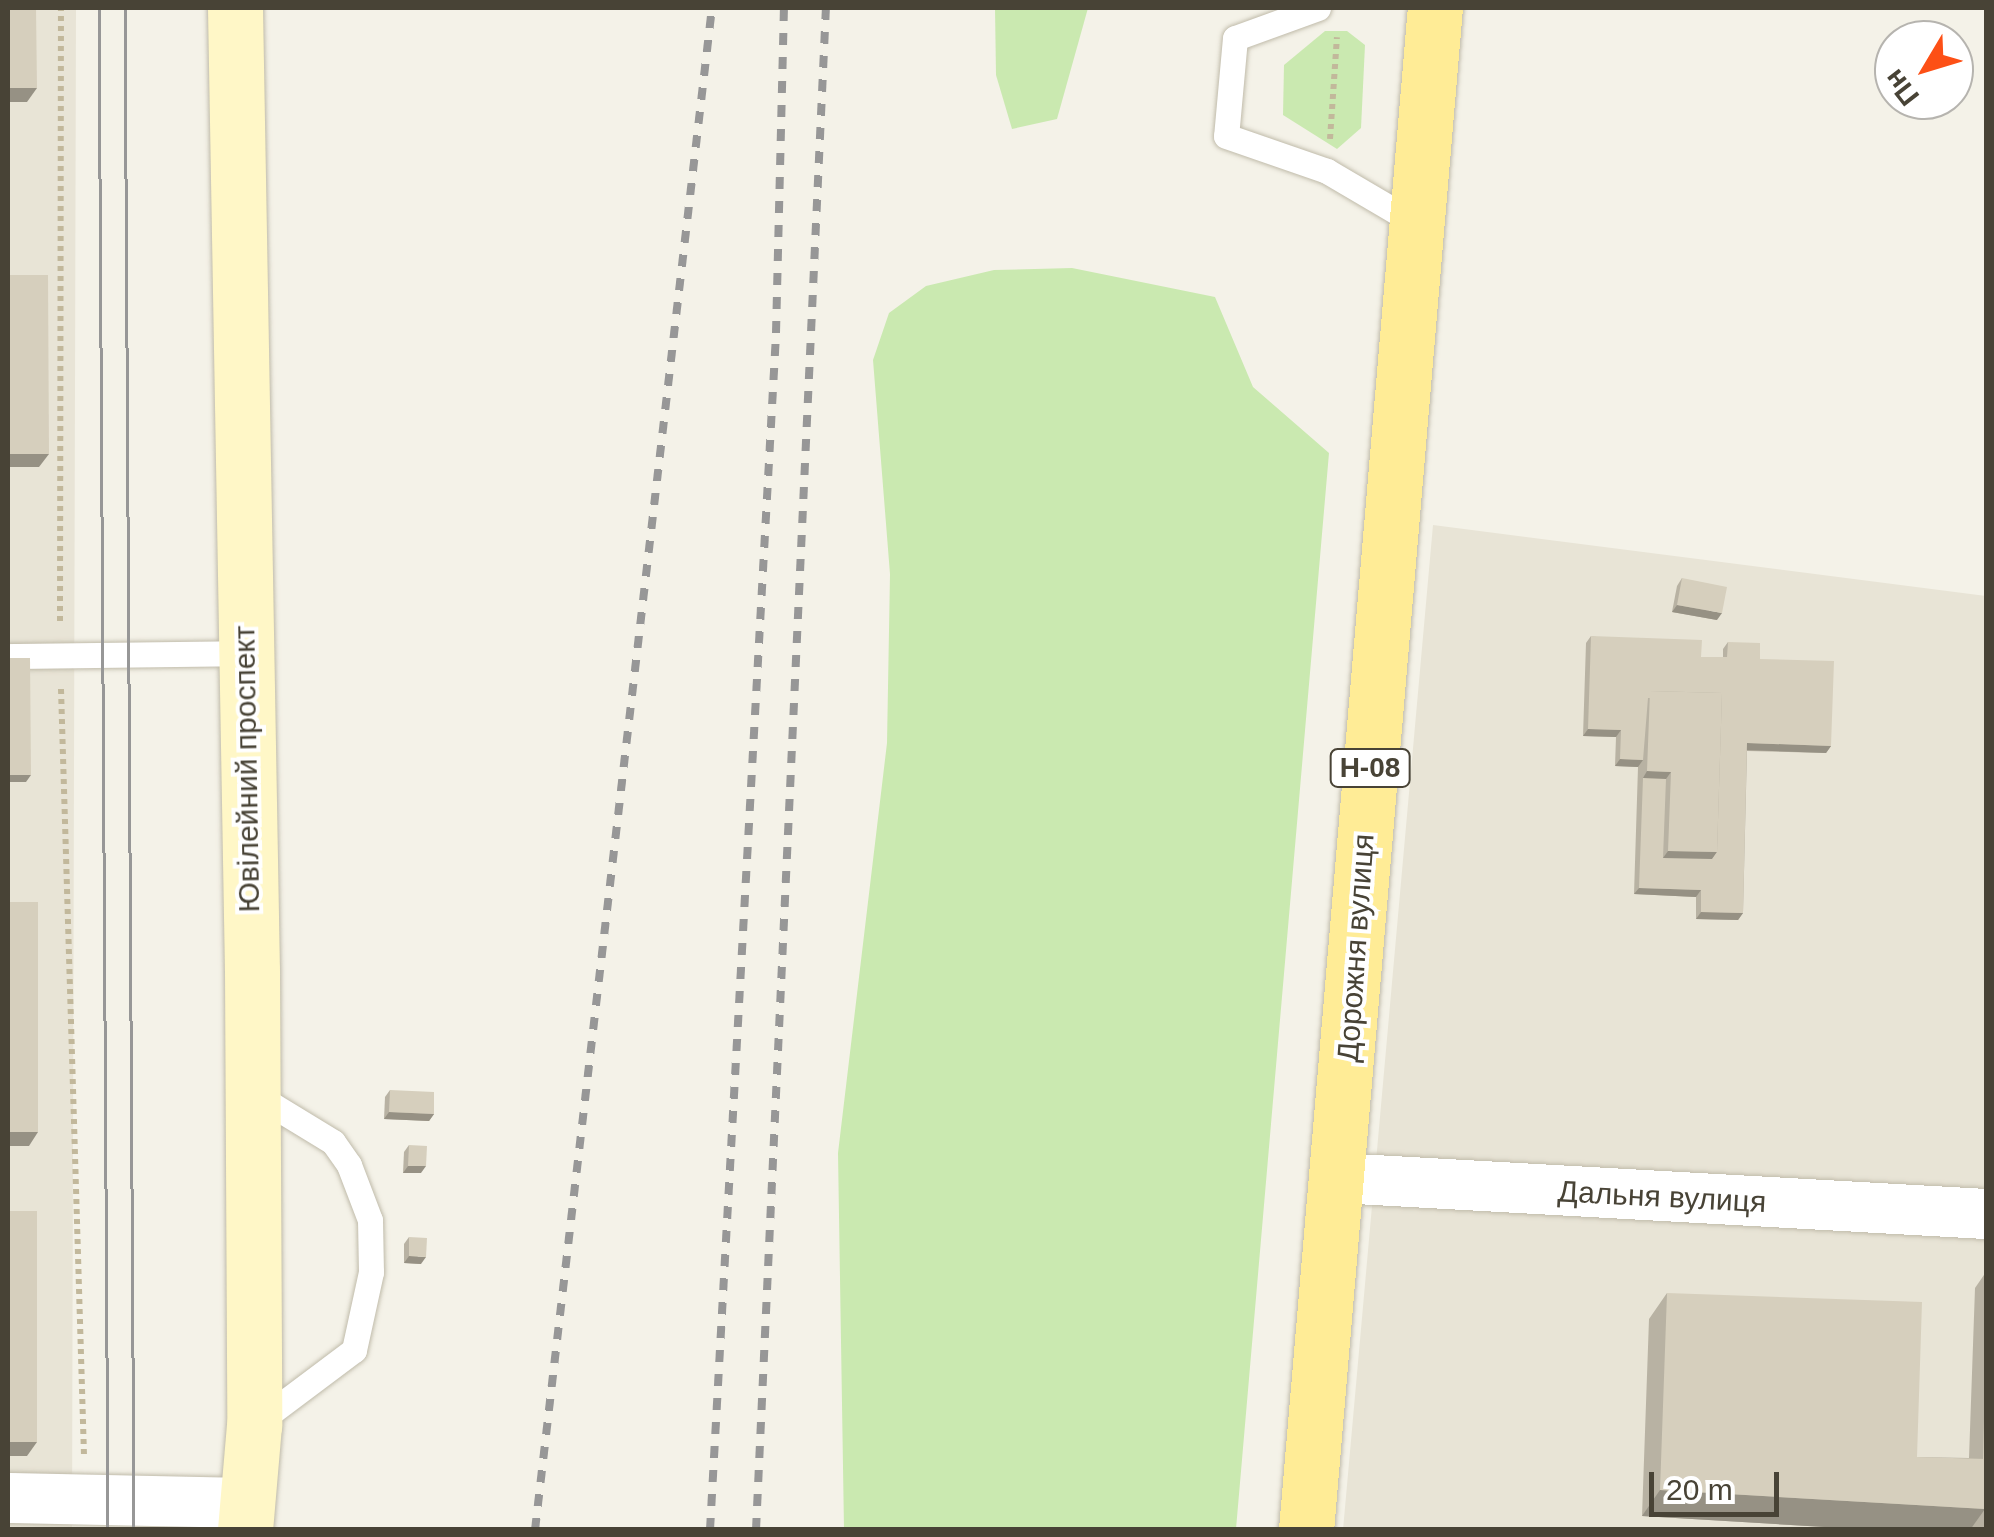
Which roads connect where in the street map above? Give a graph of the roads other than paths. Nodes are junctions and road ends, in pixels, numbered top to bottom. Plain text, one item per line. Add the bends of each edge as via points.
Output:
1 (235, 8) edge
2 (1318, 8) edge
3 (1435, 8) edge
4 (1412, 222) junction
5 (245, 652) junction
6 (8, 656) edge
7 (250, 1092) junction
8 (1338, 1178) junction
9 (1986, 1214) edge
10 (254, 1425) junction
11 (8, 1498) edge
12 (245, 1516) edge
13 (1306, 1530) edge

1 - 5 main road, Ювілейний проспект
2 - 4 lane via 1236,38 1226,136 1328,170
3 - 4 main road, Дорожня вулиця / Н-08
4 - 8 main road, Дорожня вулиця / Н-08
5 - 6 lane
5 - 7 main road, Ювілейний проспект
7 - 10 main road, Ювілейний проспект
7 - 10 lane via 333,1142 370,1220 371,1272 354,1350
8 - 9 street, Дальня вулиця
8 - 13 main road, Дорожня вулиця / Н-08
10 - 12 main road, Ювілейний проспект
11 - 12 street

